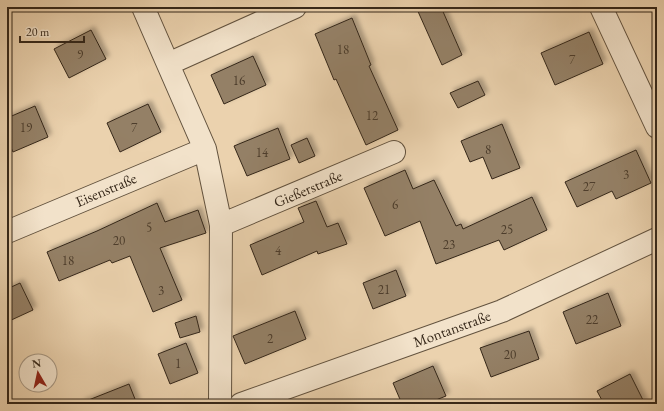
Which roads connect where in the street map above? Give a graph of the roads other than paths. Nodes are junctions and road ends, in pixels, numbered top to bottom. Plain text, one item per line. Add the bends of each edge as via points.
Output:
1 (143, 7) edge
2 (294, 7) edge
3 (601, 7) edge
4 (168, 64) junction
5 (657, 127) edge
6 (205, 149) junction
7 (394, 152) dead end
8 (221, 225) junction
9 (7, 232) edge
10 (657, 238) edge
11 (220, 404) edge
12 (241, 404) edge

1 - 4 street
2 - 4 street
3 - 5 street
4 - 6 street
6 - 8 street
6 - 9 street, Eisenstraße
7 - 8 street, Gießerstraße
8 - 11 street
10 - 12 street, Montanstraße via 502,311

